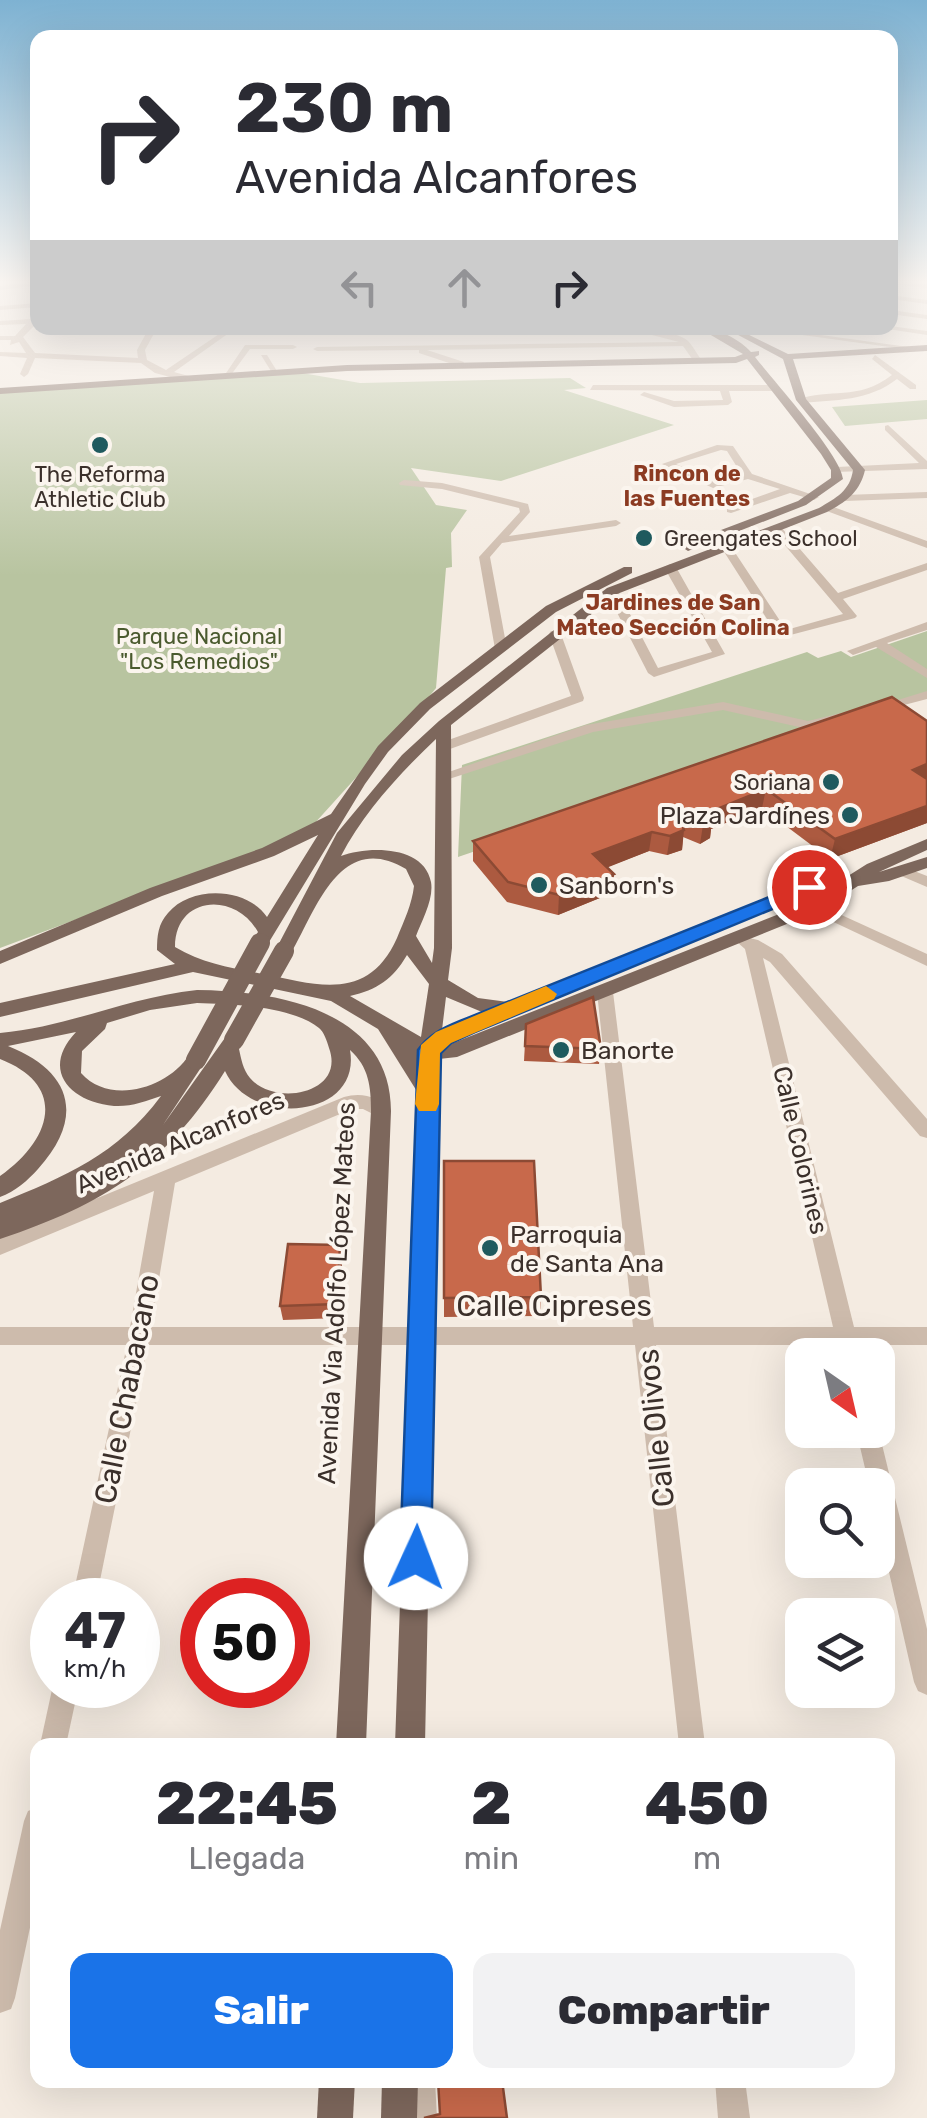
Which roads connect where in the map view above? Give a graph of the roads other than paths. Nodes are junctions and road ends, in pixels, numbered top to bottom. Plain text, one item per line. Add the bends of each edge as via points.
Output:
1 (795, 378) edge
2 (185, 379) edge
3 (204, 379) edge
4 (762, 379) edge
5 (766, 379) edge
6 (892, 379) edge
7 (903, 379) edge
8 (190, 380) junction
9 (913, 387) dead end
10 (593, 388) dead end
11 (0, 391) edge
12 (801, 400) junction
13 (888, 428) dead end
14 (825, 452) junction
15 (846, 452) junction
16 (927, 466) edge
17 (837, 470) junction
18 (859, 470) junction
19 (748, 476) junction
20 (404, 483) dead end
21 (790, 489) junction
22 (927, 494) edge
23 (846, 498) junction
24 (812, 506) junction
25 (731, 510) dead end
26 (616, 523) dead end
27 (776, 528) junction
28 (927, 534) edge
29 (912, 537) junction
30 (498, 541) junction
31 (876, 543) dead end
32 (927, 544) edge
33 (726, 547) junction
34 (927, 566) edge
35 (670, 567) junction
36 (612, 591) junction
37 (837, 597) junction
38 (927, 626) edge
39 (555, 634) junction
40 (878, 643) junction
41 (500, 649) junction
42 (853, 652) dead end
43 (927, 674) edge
44 (927, 695) edge
45 (444, 724) junction
46 (444, 746) junction
47 (444, 776) junction
48 (338, 815) junction
49 (927, 844) edge
50 (927, 862) edge
51 (904, 872) junction
52 (855, 880) junction
53 (317, 882) junction
54 (927, 882) edge
55 (813, 906) junction
56 (407, 936) junction
57 (263, 938) junction
58 (744, 941) junction
59 (0, 958) edge
60 (927, 961) edge
61 (193, 966) junction
62 (441, 981) junction
63 (317, 990) junction
64 (605, 992) junction
65 (517, 1006) junction
66 (0, 1010) edge
67 (105, 1018) junction
68 (326, 1020) junction
69 (380, 1020) junction
70 (0, 1040) edge
71 (232, 1045) junction
72 (429, 1050) junction
73 (0, 1051) edge
74 (192, 1067) junction
75 (428, 1092) junction
76 (382, 1111) junction
77 (927, 1130) edge
78 (166, 1178) junction
79 (0, 1188) edge
80 (0, 1213) edge
81 (0, 1230) edge
82 (0, 1248) edge
83 (369, 1334) junction
84 (423, 1335) junction
85 (0, 1336) edge
86 (140, 1336) junction
87 (645, 1336) junction
88 (927, 1336) edge
89 (845, 1338) edge
90 (895, 1340) edge
91 (785, 1343) edge
92 (871, 1448) edge
93 (89, 1578) edge
94 (927, 1682) edge
95 (61, 1708) edge
96 (55, 1738) edge
97 (351, 1738) edge
98 (410, 1738) edge
99 (691, 1738) edge
100 (30, 1857) edge
101 (0, 1998) edge
102 (337, 2088) edge
103 (400, 2088) edge
104 (420, 2088) edge
105 (731, 2088) edge
106 (335, 2118) edge
107 (399, 2118) edge
108 (422, 2118) edge
109 (734, 2118) edge

1 - 12 main road
2 - 8 street
3 - 8 main road
4 - 10 street via 724,390 728,402 674,404 623,388
5 - 14 main road
6 - 12 street via 866,395
7 - 9 street
8 - 11 main road
12 - 15 main road
13 - 16 street
14 - 15 main road
14 - 17 main road
15 - 18 main road
16 - 18 street
17 - 18 street
17 - 24 main road via 837,479
18 - 23 main road
19 - 19 street via 730,448 667,464 713,485
19 - 21 street
20 - 30 street via 524,506
21 - 24 street
21 - 25 street
22 - 23 street
23 - 24 main road
24 - 27 main road, Avenida Alcanfores
24 - 29 street
24 - 41 main road, Avenida Alcanfores via 583,590
26 - 30 street
27 - 33 main road, Avenida Alcanfores
27 - 37 street
28 - 29 street
29 - 31 street
29 - 32 street
30 - 41 street via 484,556
33 - 35 main road, Avenida Alcanfores
33 - 37 street via 783,636 850,616
34 - 37 street
35 - 36 main road, Avenida Alcanfores
35 - 36 street via 719,654 654,674
36 - 39 main road, Avenida Alcanfores
38 - 40 street
39 - 45 main road, Avenida Alcanfores
39 - 46 street via 578,698
40 - 42 street
40 - 43 street
41 - 48 main road, Avenida Alcanfores via 424,706 383,748
44 - 47 street via 808,725 723,706 592,728
45 - 46 main road
45 - 53 main road, Avenida Alcanfores via 376,792
46 - 47 main road
47 - 62 main road
48 - 57 main road, Avenida Alcanfores
48 - 59 main road via 294,844 155,892
49 - 52 main road
50 - 51 main road
51 - 52 main road
51 - 54 street
52 - 55 main road
52 - 65 main road via 809,887
53 - 56 main road via 343,862 369,854 414,866 422,896
53 - 71 main road, Avenida Alcanfores, bridge
55 - 58 main road
55 - 60 street
56 - 62 main road
56 - 63 main road via 380,978 354,989
57 - 61 main road via 262,916 240,901 194,904 166,924 163,936 166,950
57 - 74 main road, Avenida Alcanfores, bridge
58 - 64 main road
58 - 77 street via 776,958
58 - 89 street, Calle Colorines
61 - 63 main road
61 - 66 main road
62 - 65 main road via 475,1007
62 - 72 main road
63 - 69 main road
64 - 72 main road via 471,1047
64 - 87 street, Calle Olivos
65 - 72 main road
67 - 68 main road, Avenida Via Adolfo López Mateos via 197,996
67 - 70 main road, Avenida Via Adolfo López Mateos
67 - 74 main road via 72,1050 68,1064 81,1088 127,1098
68 - 71 main road via 346,1058 334,1085 320,1095 301,1100 256,1094 242,1084
68 - 76 main road, Avenida Via Adolfo López Mateos via 370,1060
69 - 72 main road
69 - 75 main road
71 - 81 main road, Avenida Alcanfores via 134,1166
72 - 75 main road
73 - 79 main road via 35,1065 56,1099 46,1149
74 - 80 main road, Avenida Alcanfores via 144,1136 119,1158
75 - 84 main road
76 - 78 street, Avenida Alcanfores via 350,1102
76 - 83 main road, Avenida Via Adolfo López Mateos
78 - 82 street, Avenida Alcanfores
78 - 86 street, Calle Chabacano
83 - 84 street, Calle Cipreses
83 - 86 street, Calle Cipreses
83 - 97 main road, Avenida Via Adolfo López Mateos
84 - 87 street, Calle Cipreses
84 - 98 main road
85 - 86 street, Calle Cipreses
86 - 93 street, Calle Chabacano
87 - 91 street, Calle Cipreses
87 - 99 street, Calle Olivos
88 - 90 street, Calle Cipreses
92 - 94 street
95 - 96 street
100 - 101 street
102 - 106 main road
103 - 107 main road
104 - 108 street
105 - 109 street

